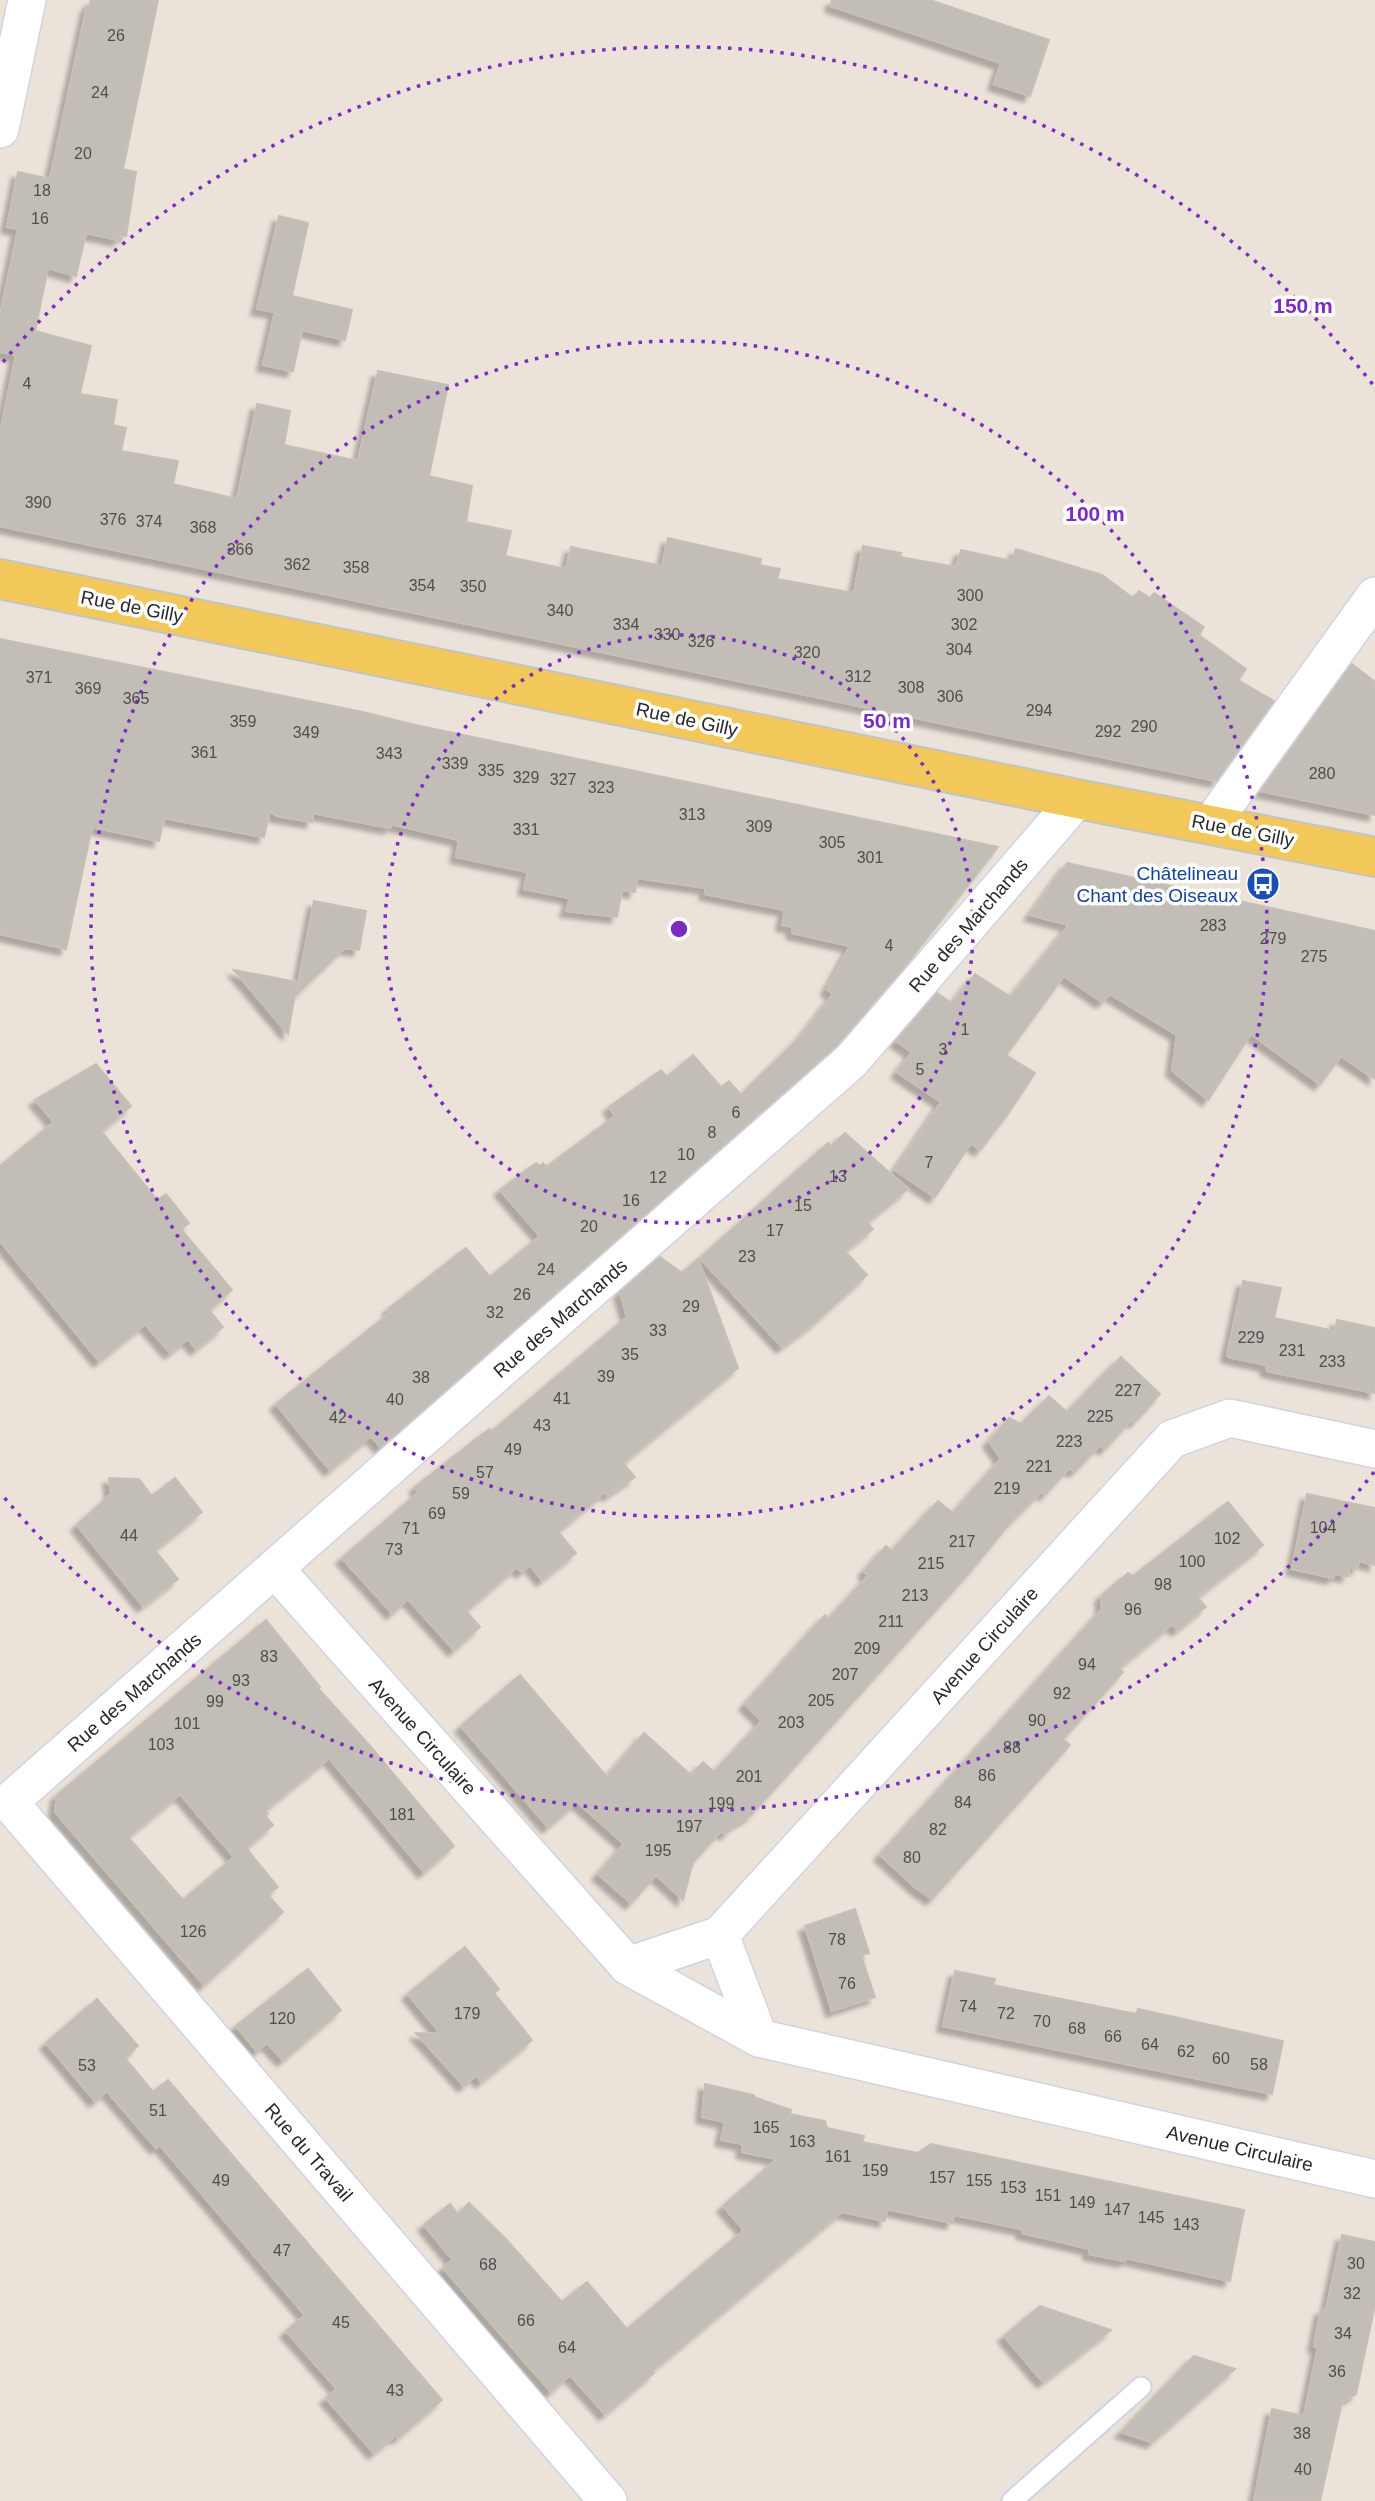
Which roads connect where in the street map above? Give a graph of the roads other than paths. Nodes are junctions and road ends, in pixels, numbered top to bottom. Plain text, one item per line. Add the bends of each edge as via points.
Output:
1 (27, 0) edge
2 (0, 129) edge
3 (0, 579) edge
4 (1375, 596) edge
5 (1077, 799) junction
6 (1212, 824) junction
7 (1375, 857) edge
8 (1375, 1449) edge
9 (275, 1569) junction
10 (9, 1802) joint
11 (720, 1935) junction
12 (628, 1966) junction
13 (759, 2038) junction
14 (1375, 2179) edge
15 (1141, 2388) dead end
16 (608, 2501) edge
17 (1012, 2501) edge

1 - 2 street
3 - 5 main road, Rue de Gilly
4 - 6 street
5 - 6 main road, Rue de Gilly
5 - 9 street, Rue des Marchands via 851,1061
6 - 7 main road, Rue de Gilly
8 - 11 street, Avenue Circulaire via 1230,1418 1172,1439
9 - 10 street, Rue des Marchands
9 - 12 street, Avenue Circulaire
10 - 16 street, Rue du Travail
11 - 12 street, Avenue Circulaire
11 - 13 street
12 - 13 street, Avenue Circulaire
13 - 14 street, Avenue Circulaire
15 - 17 lane

